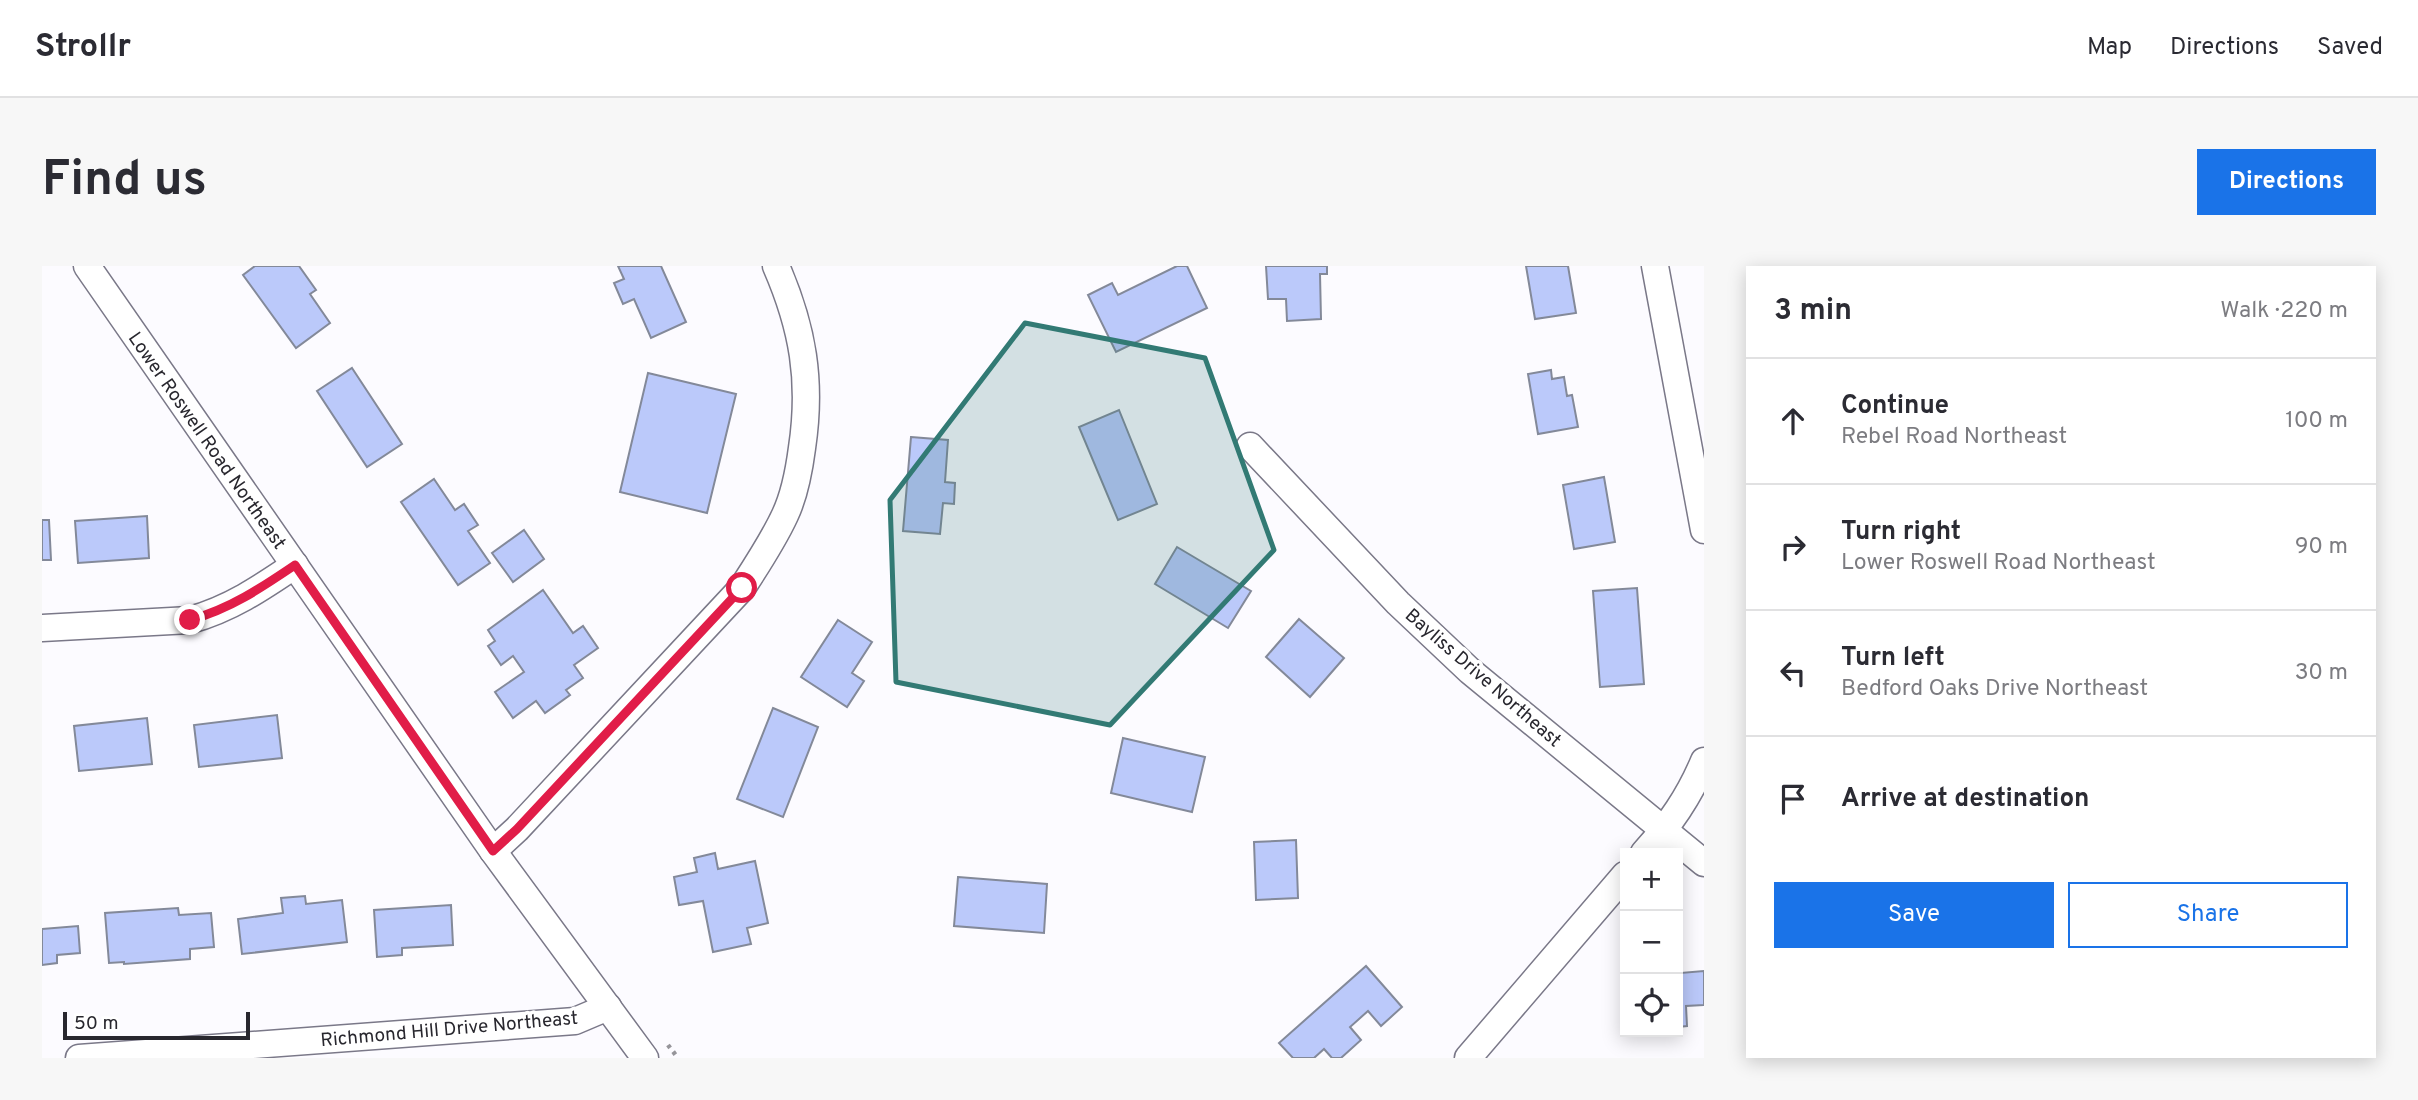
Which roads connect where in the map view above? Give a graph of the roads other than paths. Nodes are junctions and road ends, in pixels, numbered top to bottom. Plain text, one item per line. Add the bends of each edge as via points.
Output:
1 (87, 266) edge
2 (776, 266) edge
3 (1655, 266) edge
4 (1250, 446) dead end
5 (1704, 530) edge
6 (295, 565) junction
7 (42, 628) edge
8 (1704, 761) edge
9 (1665, 830) junction
10 (1649, 848) edge
11 (493, 851) junction
12 (1704, 863) edge
13 (1620, 881) edge
14 (608, 1007) junction
15 (79, 1058) edge
16 (645, 1058) edge
17 (1468, 1058) edge

1 - 6 street, Lower Roswell Road Northeast
2 - 11 street via 802,339 807,389 797,480 786,514 742,588
3 - 5 street
4 - 9 street, Bayliss Drive Northeast via 1398,603 1471,671
6 - 7 street via 233,605 190,620
6 - 11 street, Lower Roswell Road Northeast
8 - 9 street
9 - 10 street
9 - 12 street, Bayliss Drive Northeast
11 - 14 street, Lower Roswell Road Northeast
13 - 17 street
14 - 15 street, Richmond Hill Drive Northeast via 575,1021
14 - 16 street, Lower Roswell Road Northeast

